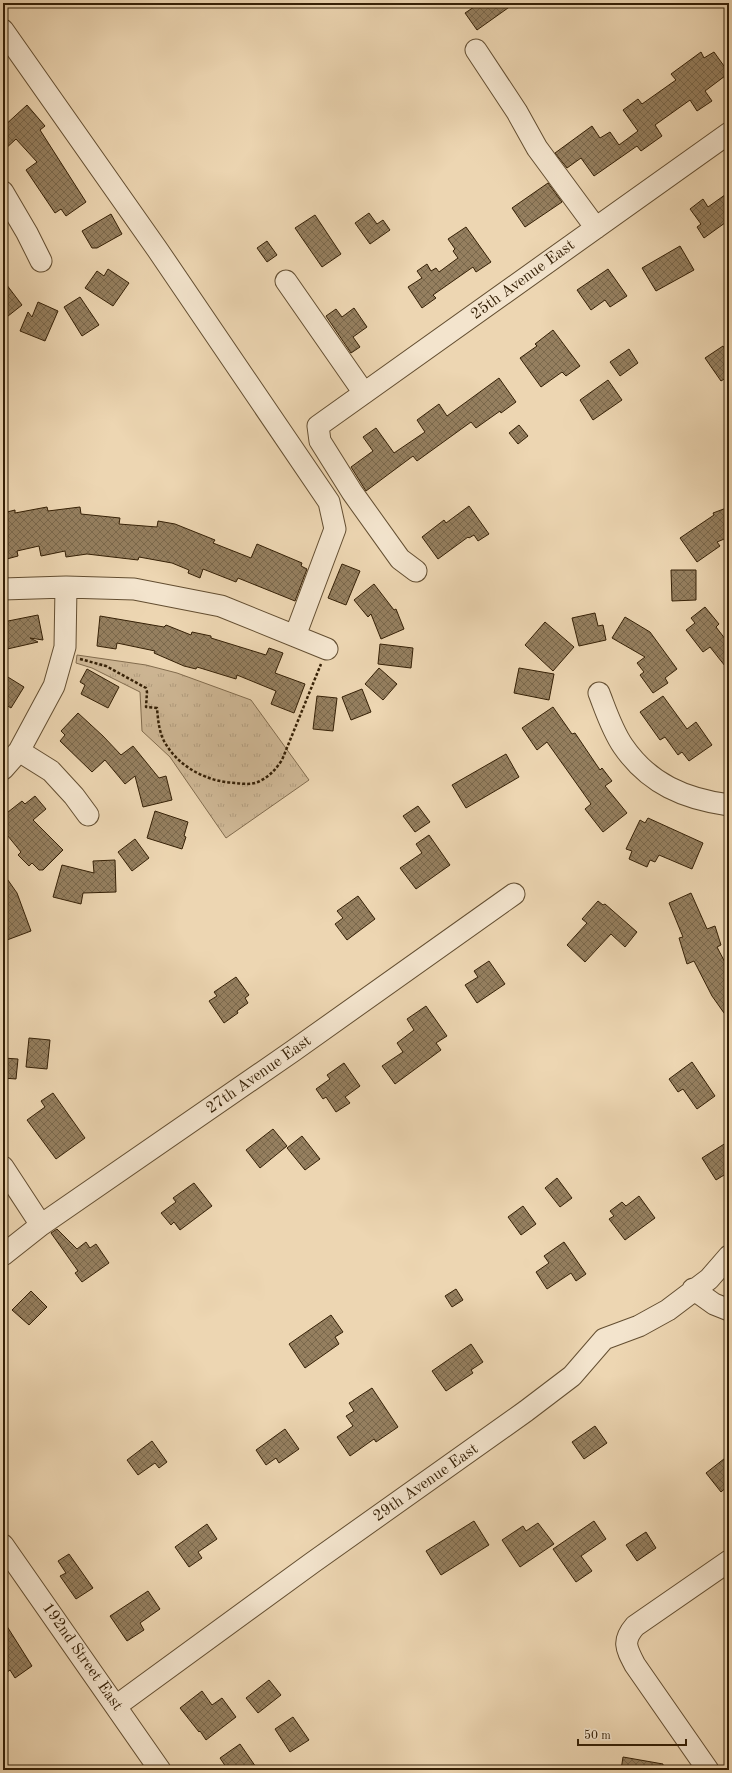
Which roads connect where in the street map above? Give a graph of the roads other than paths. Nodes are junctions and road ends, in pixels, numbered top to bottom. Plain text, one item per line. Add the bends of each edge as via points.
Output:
1 (3, 30) edge
2 (476, 50) dead end
3 (729, 133) edge
4 (3, 192) edge
5 (596, 228) junction
6 (41, 261) dead end
7 (286, 281) dead end
8 (364, 393) junction
9 (416, 570) dead end
10 (66, 587) junction
11 (3, 589) edge
12 (295, 636) junction
13 (327, 649) road end
14 (599, 694) dead end
15 (19, 751) junction
16 (3, 769) edge
17 (729, 805) edge
18 (88, 815) dead end
19 (514, 894) dead end
20 (3, 1167) edge
21 (41, 1225) junction
22 (3, 1255) edge
23 (729, 1256) edge
24 (693, 1289) junction
25 (729, 1310) edge
26 (3, 1545) edge
27 (729, 1561) edge
28 (116, 1706) junction
29 (160, 1770) edge
30 (708, 1770) edge

1 - 12 street via 157,249 329,502 335,529
2 - 5 street via 517,112 537,148
3 - 5 street, 25th Avenue East
4 - 6 street
5 - 8 street, 25th Avenue East
7 - 8 street
8 - 9 street, 25th Avenue East via 318,426 320,441 352,492 400,559
10 - 11 street
10 - 12 street via 134,589 221,606
10 - 15 street via 63,655 54,686
12 - 13 street
14 - 17 street via 623,746 651,776 670,789 687,796 705,802
15 - 16 street
15 - 18 street via 51,771
19 - 21 street, 27th Avenue East
20 - 21 street
21 - 22 street, 27th Avenue East
23 - 24 street, 29th Avenue East via 709,1279
24 - 25 street via 714,1304
24 - 28 street, 29th Avenue East via 668,1310 639,1326 604,1339 572,1376 526,1411
26 - 28 street, 192nd Street East
27 - 30 street via 635,1626 626,1641 635,1665
28 - 29 street, 192nd Street East

